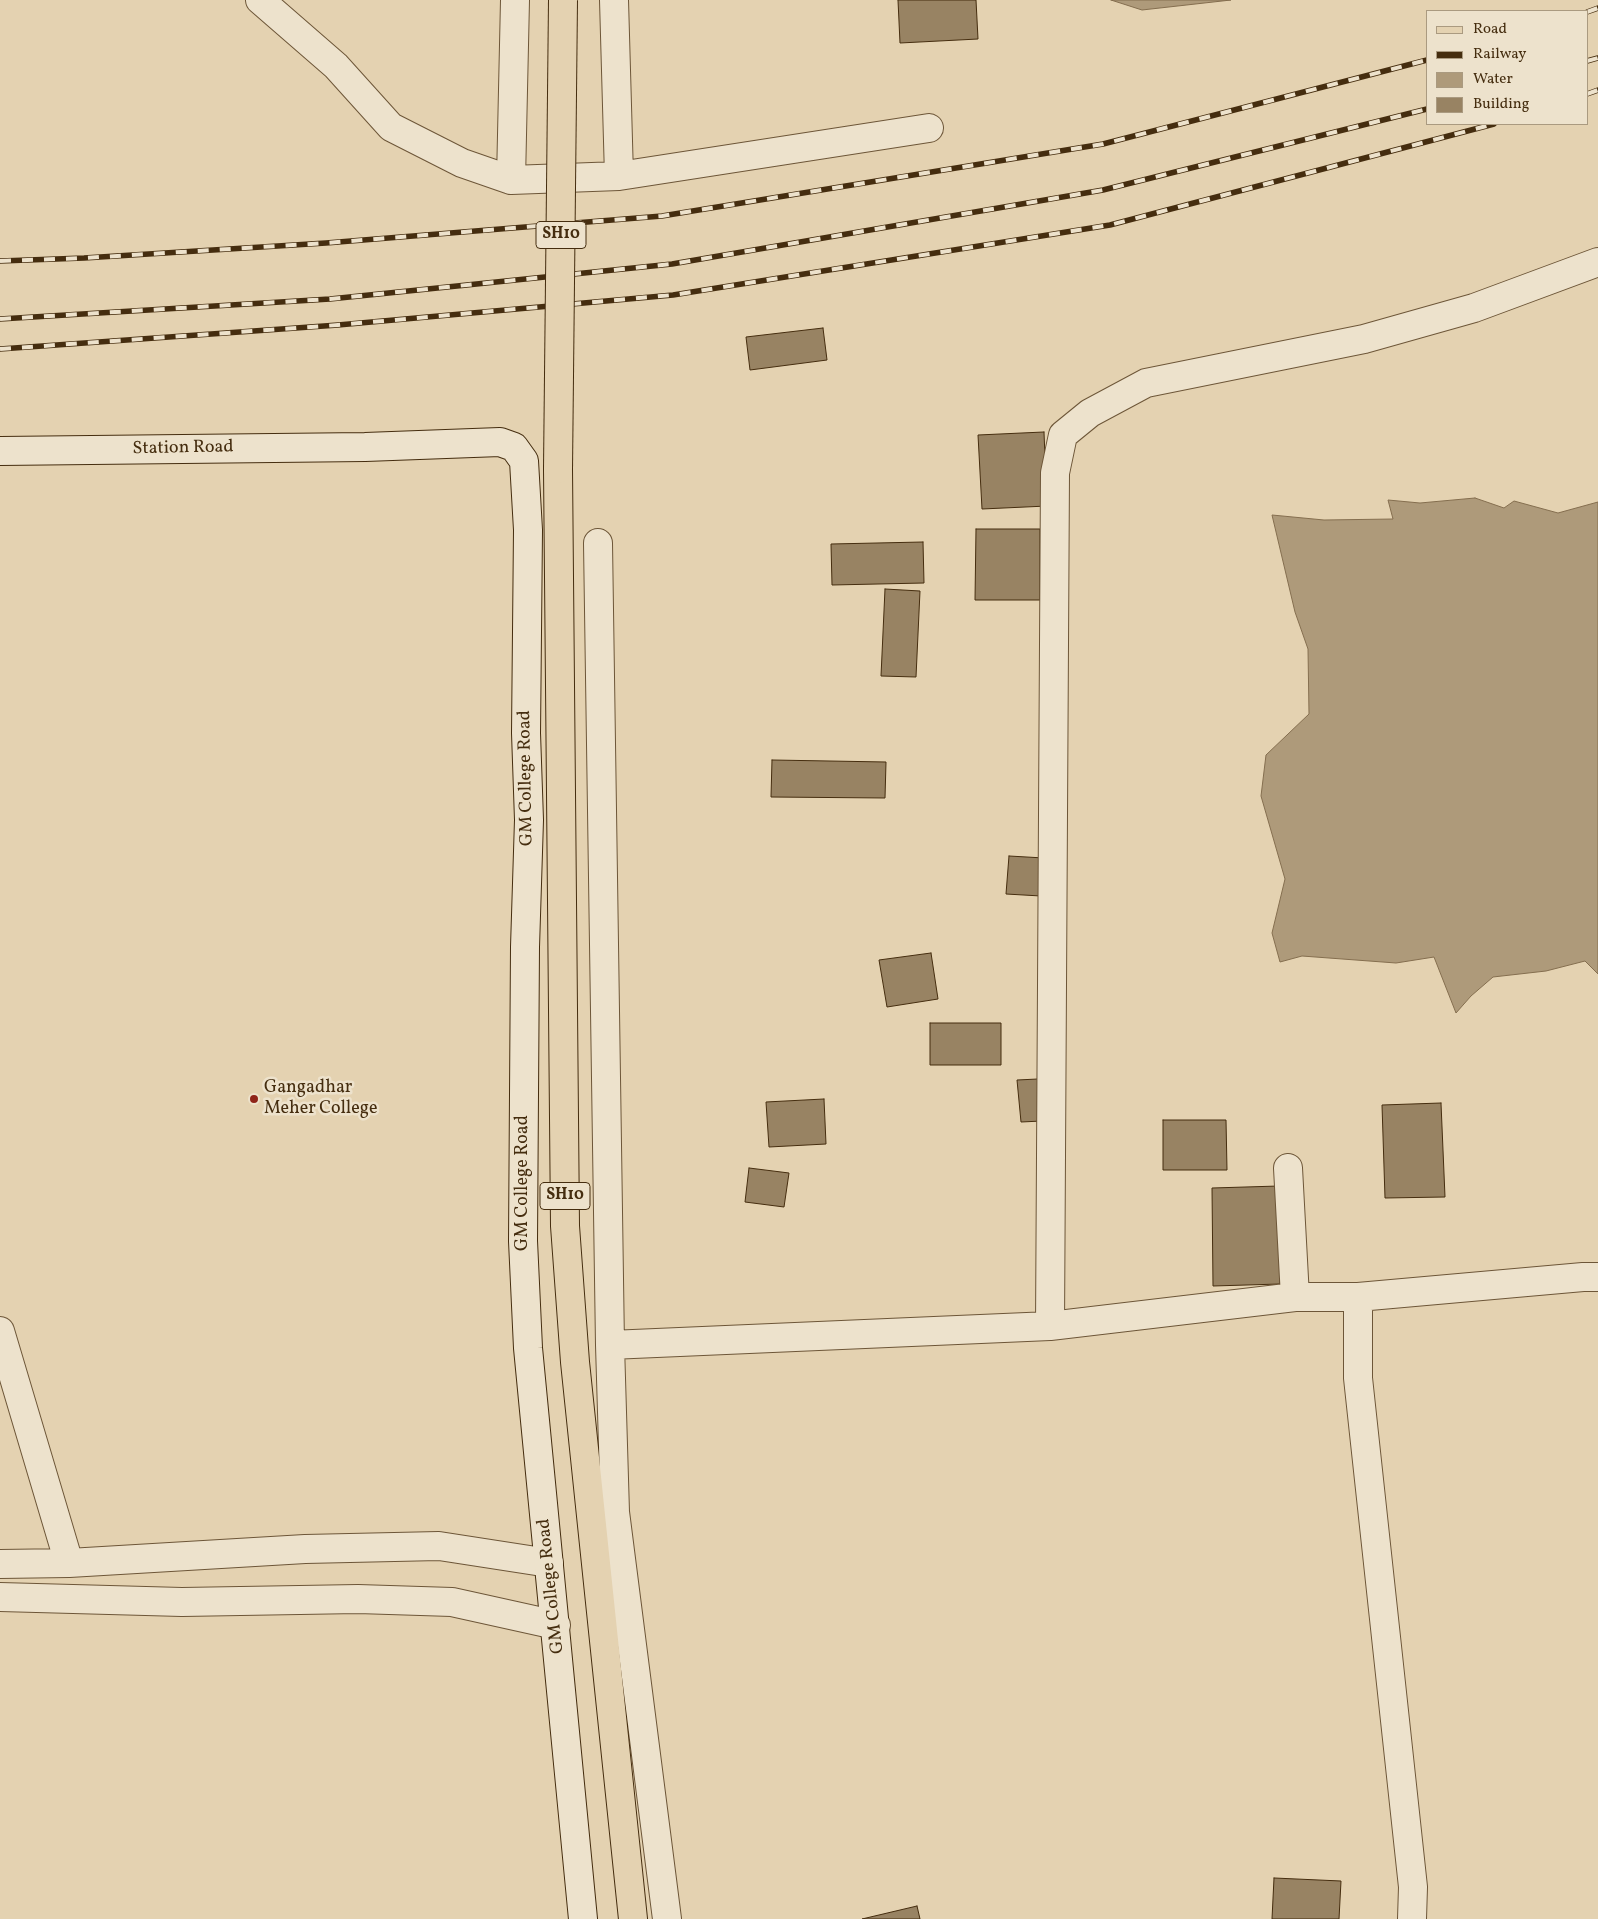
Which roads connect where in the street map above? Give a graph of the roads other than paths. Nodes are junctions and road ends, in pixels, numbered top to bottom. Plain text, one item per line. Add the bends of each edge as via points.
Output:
1 (260, 0) edge
2 (515, 0) edge
3 (563, 0) edge
4 (614, 0) edge
5 (929, 128) dead end
6 (619, 176) junction
7 (511, 180) junction
8 (1598, 262) edge
9 (514, 447) joint
10 (0, 451) edge
11 (598, 543) dead end
12 (1288, 1168) dead end
13 (1598, 1277) edge
14 (1295, 1297) junction
15 (1358, 1297) junction
16 (1050, 1326) junction
17 (0, 1331) edge
18 (610, 1345) junction
19 (69, 1563) junction
20 (0, 1564) edge
21 (549, 1564) junction
22 (0, 1597) edge
23 (556, 1625) junction
24 (583, 1919) edge
25 (633, 1919) edge
26 (667, 1919) edge
27 (1412, 1919) edge

1 - 7 street via 336,66 391,127 462,163
2 - 7 street
3 - 25 main road, SH10, bridge via 558,479 565,1226 575,1362
4 - 6 street
5 - 6 street
6 - 7 street
8 - 16 street via 1474,308 1364,339 1146,383 1090,413 1063,435 1055,473
9 - 10 street, Station Road via 500,442 365,447
9 - 21 street, GM College Road via 524,461 528,530 526,733 529,820 523,1241 528,1348
11 - 18 street
12 - 14 street
13 - 15 street
14 - 15 street
14 - 16 street
15 - 27 street via 1358,1378 1413,1887
16 - 18 street
17 - 19 street
18 - 26 street via 615,1512
19 - 20 street
19 - 21 street via 305,1549 439,1546
21 - 23 street, GM College Road
22 - 23 street via 182,1602 452,1602
23 - 24 street, GM College Road

